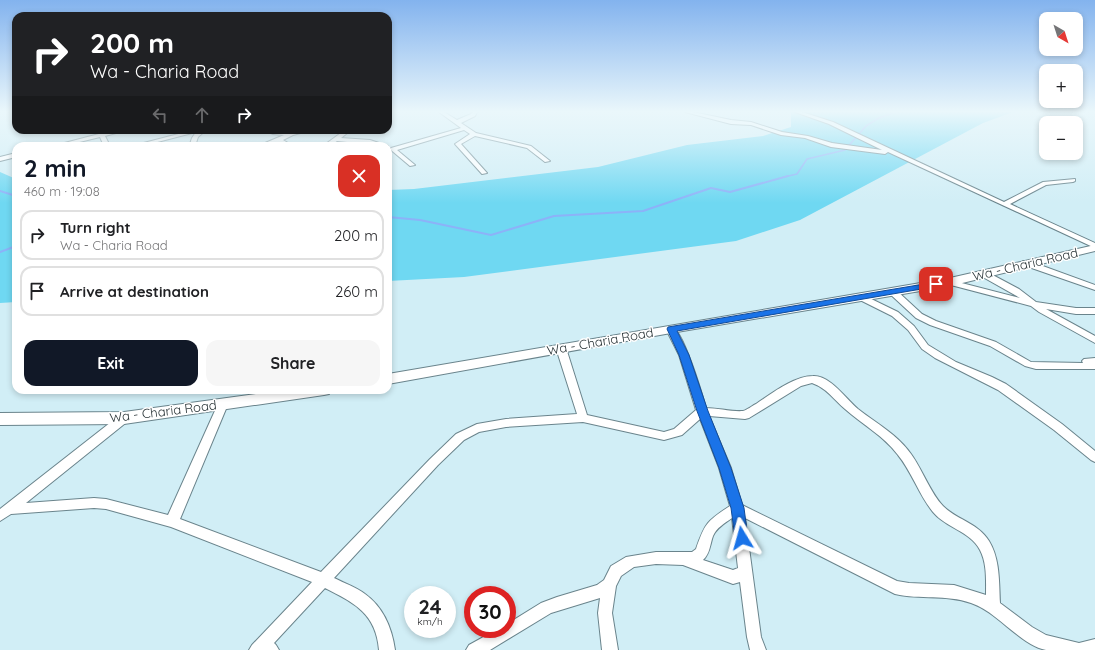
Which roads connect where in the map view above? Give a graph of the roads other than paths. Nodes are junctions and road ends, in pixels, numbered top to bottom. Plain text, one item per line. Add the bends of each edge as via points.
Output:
1 (412, 142) edge
2 (461, 142) edge
3 (509, 142) edge
4 (825, 142) edge
5 (871, 142) edge
6 (392, 148) edge
7 (392, 149) edge
8 (893, 153) junction
9 (12, 156) edge
10 (0, 159) edge
11 (547, 161) dead end
12 (412, 165) dead end
13 (484, 173) dead end
14 (1073, 180) dead end
15 (1005, 204) junction
16 (1095, 247) edge
17 (1026, 263) junction
18 (984, 274) junction
19 (950, 282) junction
20 (1095, 288) edge
21 (894, 292) junction
22 (861, 297) junction
23 (1034, 304) junction
24 (1095, 311) edge
25 (671, 329) junction
26 (1095, 340) edge
27 (561, 348) junction
28 (1095, 361) edge
29 (392, 378) edge
30 (295, 394) edge
31 (223, 404) junction
32 (702, 411) junction
33 (124, 418) junction
34 (583, 418) junction
35 (0, 419) edge
36 (1095, 457) edge
37 (738, 508) junction
38 (5, 513) edge
39 (172, 522) junction
40 (683, 559) junction
41 (746, 569) junction
42 (324, 580) junction
43 (609, 585) junction
44 (993, 606) junction
45 (1095, 647) edge
46 (263, 648) edge
47 (387, 650) edge
48 (474, 650) edge
49 (610, 650) edge
50 (758, 650) edge
51 (1079, 650) edge

1 - 6 street
2 - 13 street via 458,144
3 - 11 street via 529,147
4 - 8 street
5 - 8 street
7 - 12 street
8 - 15 street
9 - 10 street
14 - 15 street via 1045,184
15 - 16 street
16 - 17 street, Wa - Charia Road
17 - 18 street, Wa - Charia Road
17 - 20 street
18 - 19 street, Wa - Charia Road
18 - 23 street
19 - 21 street, Wa - Charia Road
19 - 23 street
21 - 22 street, Wa - Charia Road
21 - 28 street via 919,316 993,344 1028,364 1093,366 1087,361
22 - 25 street, Wa - Charia Road
22 - 36 street via 895,314 938,356 1002,387
23 - 24 street
23 - 26 street
25 - 27 street, Wa - Charia Road
25 - 32 street via 684,355
27 - 29 street, Wa - Charia Road
27 - 34 street
30 - 31 street, Wa - Charia Road
31 - 33 street, Wa - Charia Road
31 - 39 street
32 - 34 street via 678,432 664,436
32 - 37 street
32 - 44 street via 745,415 806,380 813,379 832,388 847,405 895,443 942,514 981,539 990,557
33 - 35 street, Wa - Charia Road
33 - 38 street
34 - 42 street via 506,423 477,428 460,437
37 - 40 street via 712,527 706,537 702,554 697,558
37 - 41 street
37 - 44 street via 895,587 908,591 964,593
38 - 39 street via 94,503
39 - 42 street
40 - 41 street via 733,577 741,575
40 - 43 street via 656,558 631,561 616,571
41 - 50 street via 754,637
42 - 46 street
42 - 47 street via 359,598 372,610 380,622
43 - 48 street via 590,596 559,602 546,608
43 - 49 street via 605,613
44 - 51 street via 1034,637 1059,647
45 - 51 street

